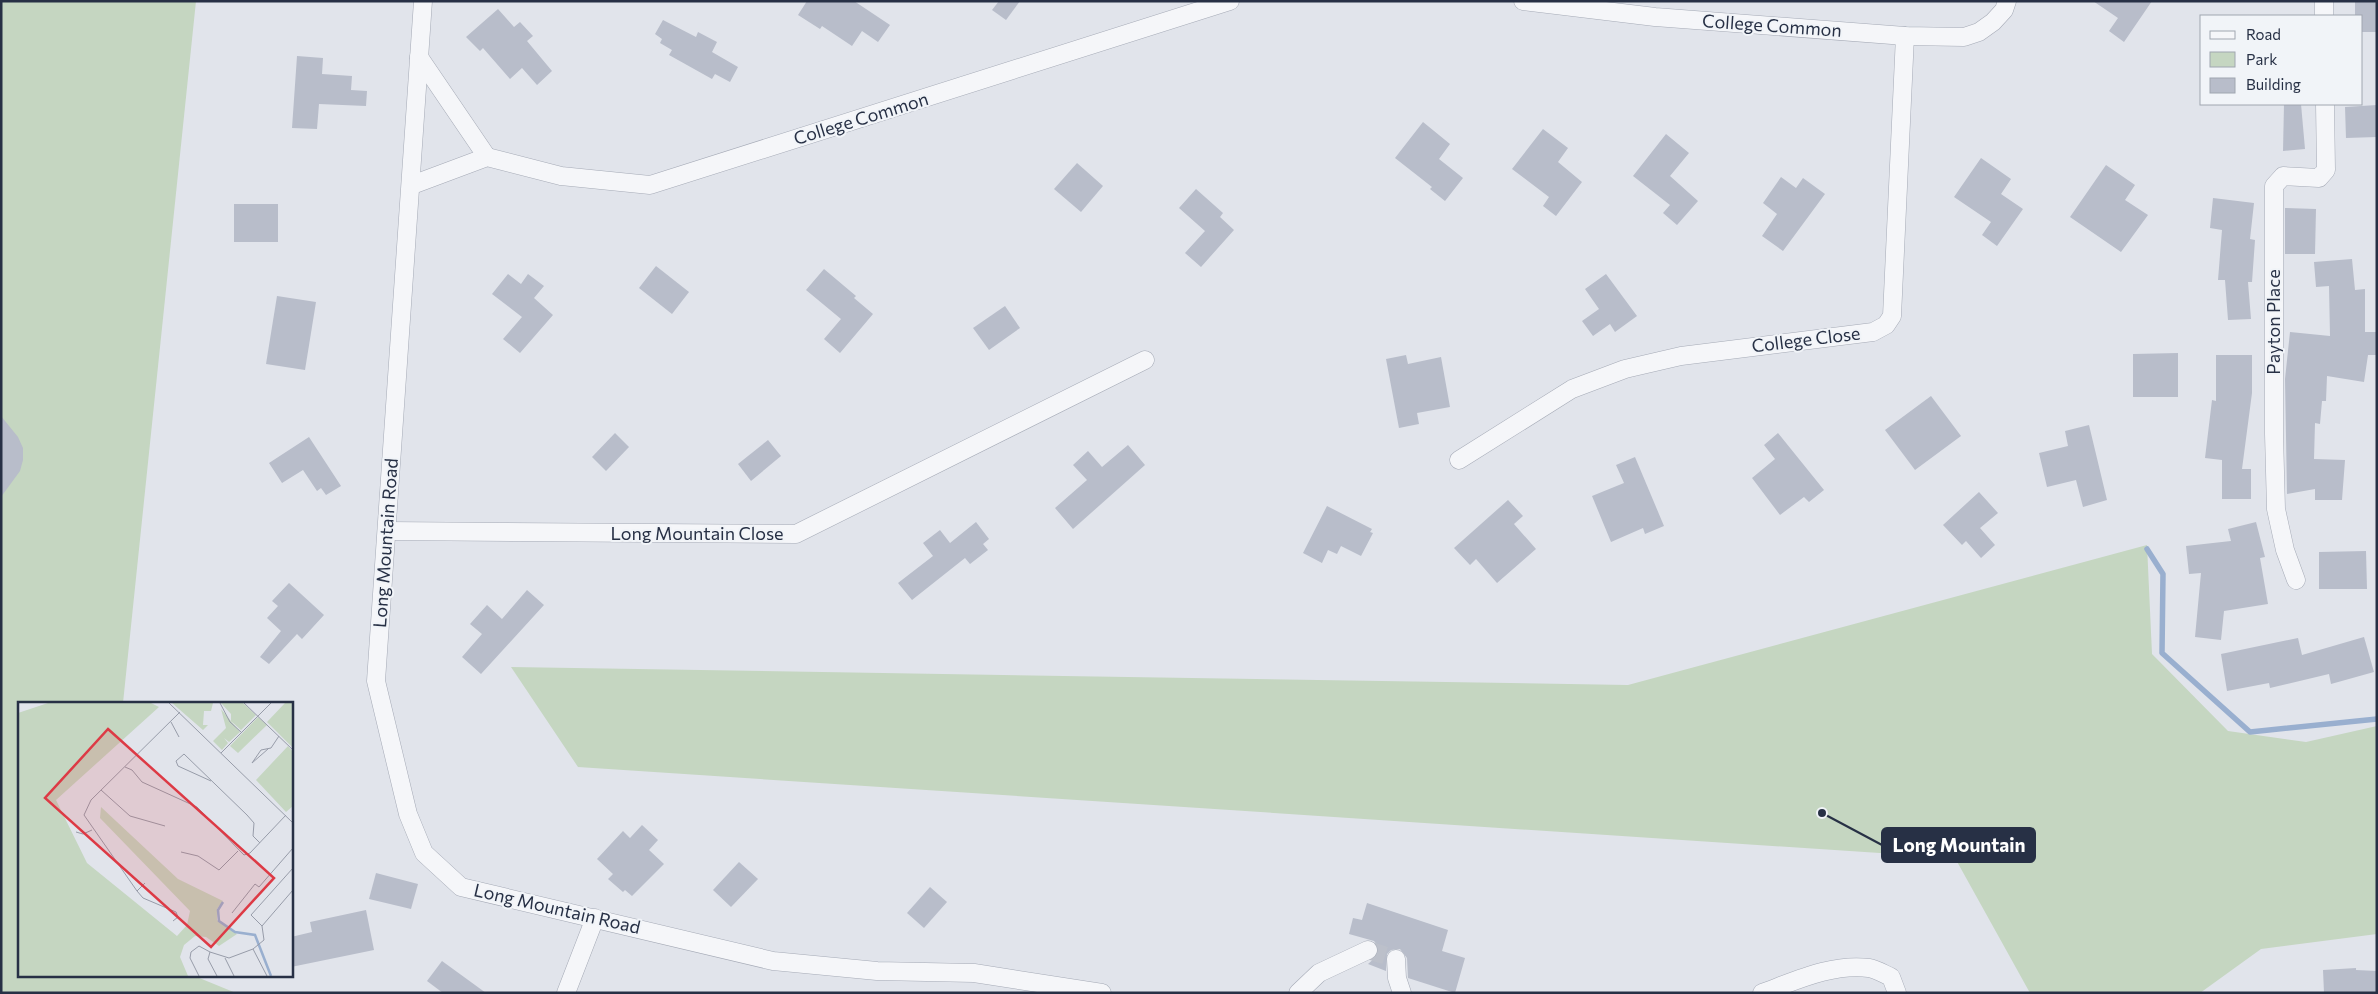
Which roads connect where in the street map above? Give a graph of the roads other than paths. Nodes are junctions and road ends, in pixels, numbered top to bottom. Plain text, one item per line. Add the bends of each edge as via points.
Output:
1 (423, 1) edge
2 (1230, 1) edge
3 (1523, 1) edge
4 (2007, 1) edge
5 (2324, 1) edge
6 (2324, 15) edge
7 (1905, 36) junction
8 (419, 57) junction
9 (2325, 105) edge
10 (487, 157) junction
11 (412, 185) junction
12 (1145, 360) dead end
13 (1459, 460) dead end
14 (387, 532) junction
15 (2296, 580) dead end
16 (595, 918) junction
17 (1368, 950) tunnel mouth
18 (1396, 959) dead end
19 (566, 993) edge
20 (1102, 993) edge
21 (1298, 993) edge
22 (1402, 993) edge
23 (1762, 993) edge
24 (1898, 993) edge

1 - 8 street
2 - 10 street, College Common via 650,185 561,176
3 - 7 street, College Common via 1655,16
4 - 7 street, College Common via 2004,10 1979,32 1964,37
5 - 6 street
7 - 13 street, College Close via 1892,316 1886,325 1872,332 1681,356 1625,370 1572,389
8 - 10 street
8 - 11 street
9 - 15 street, Payton Place via 2326,170 2320,178 2283,176 2274,186 2276,509
10 - 11 street
11 - 14 street, Long Mountain Road
12 - 14 street, Long Mountain Close via 796,534
14 - 16 street, Long Mountain Road via 376,681 408,814 424,853 461,886
16 - 19 street
16 - 20 street, Long Mountain Road via 773,961 877,971 974,973
17 - 21 street via 1319,973
18 - 22 street via 1396,978
23 - 24 street via 1809,976 1847,967 1870,968 1891,977

